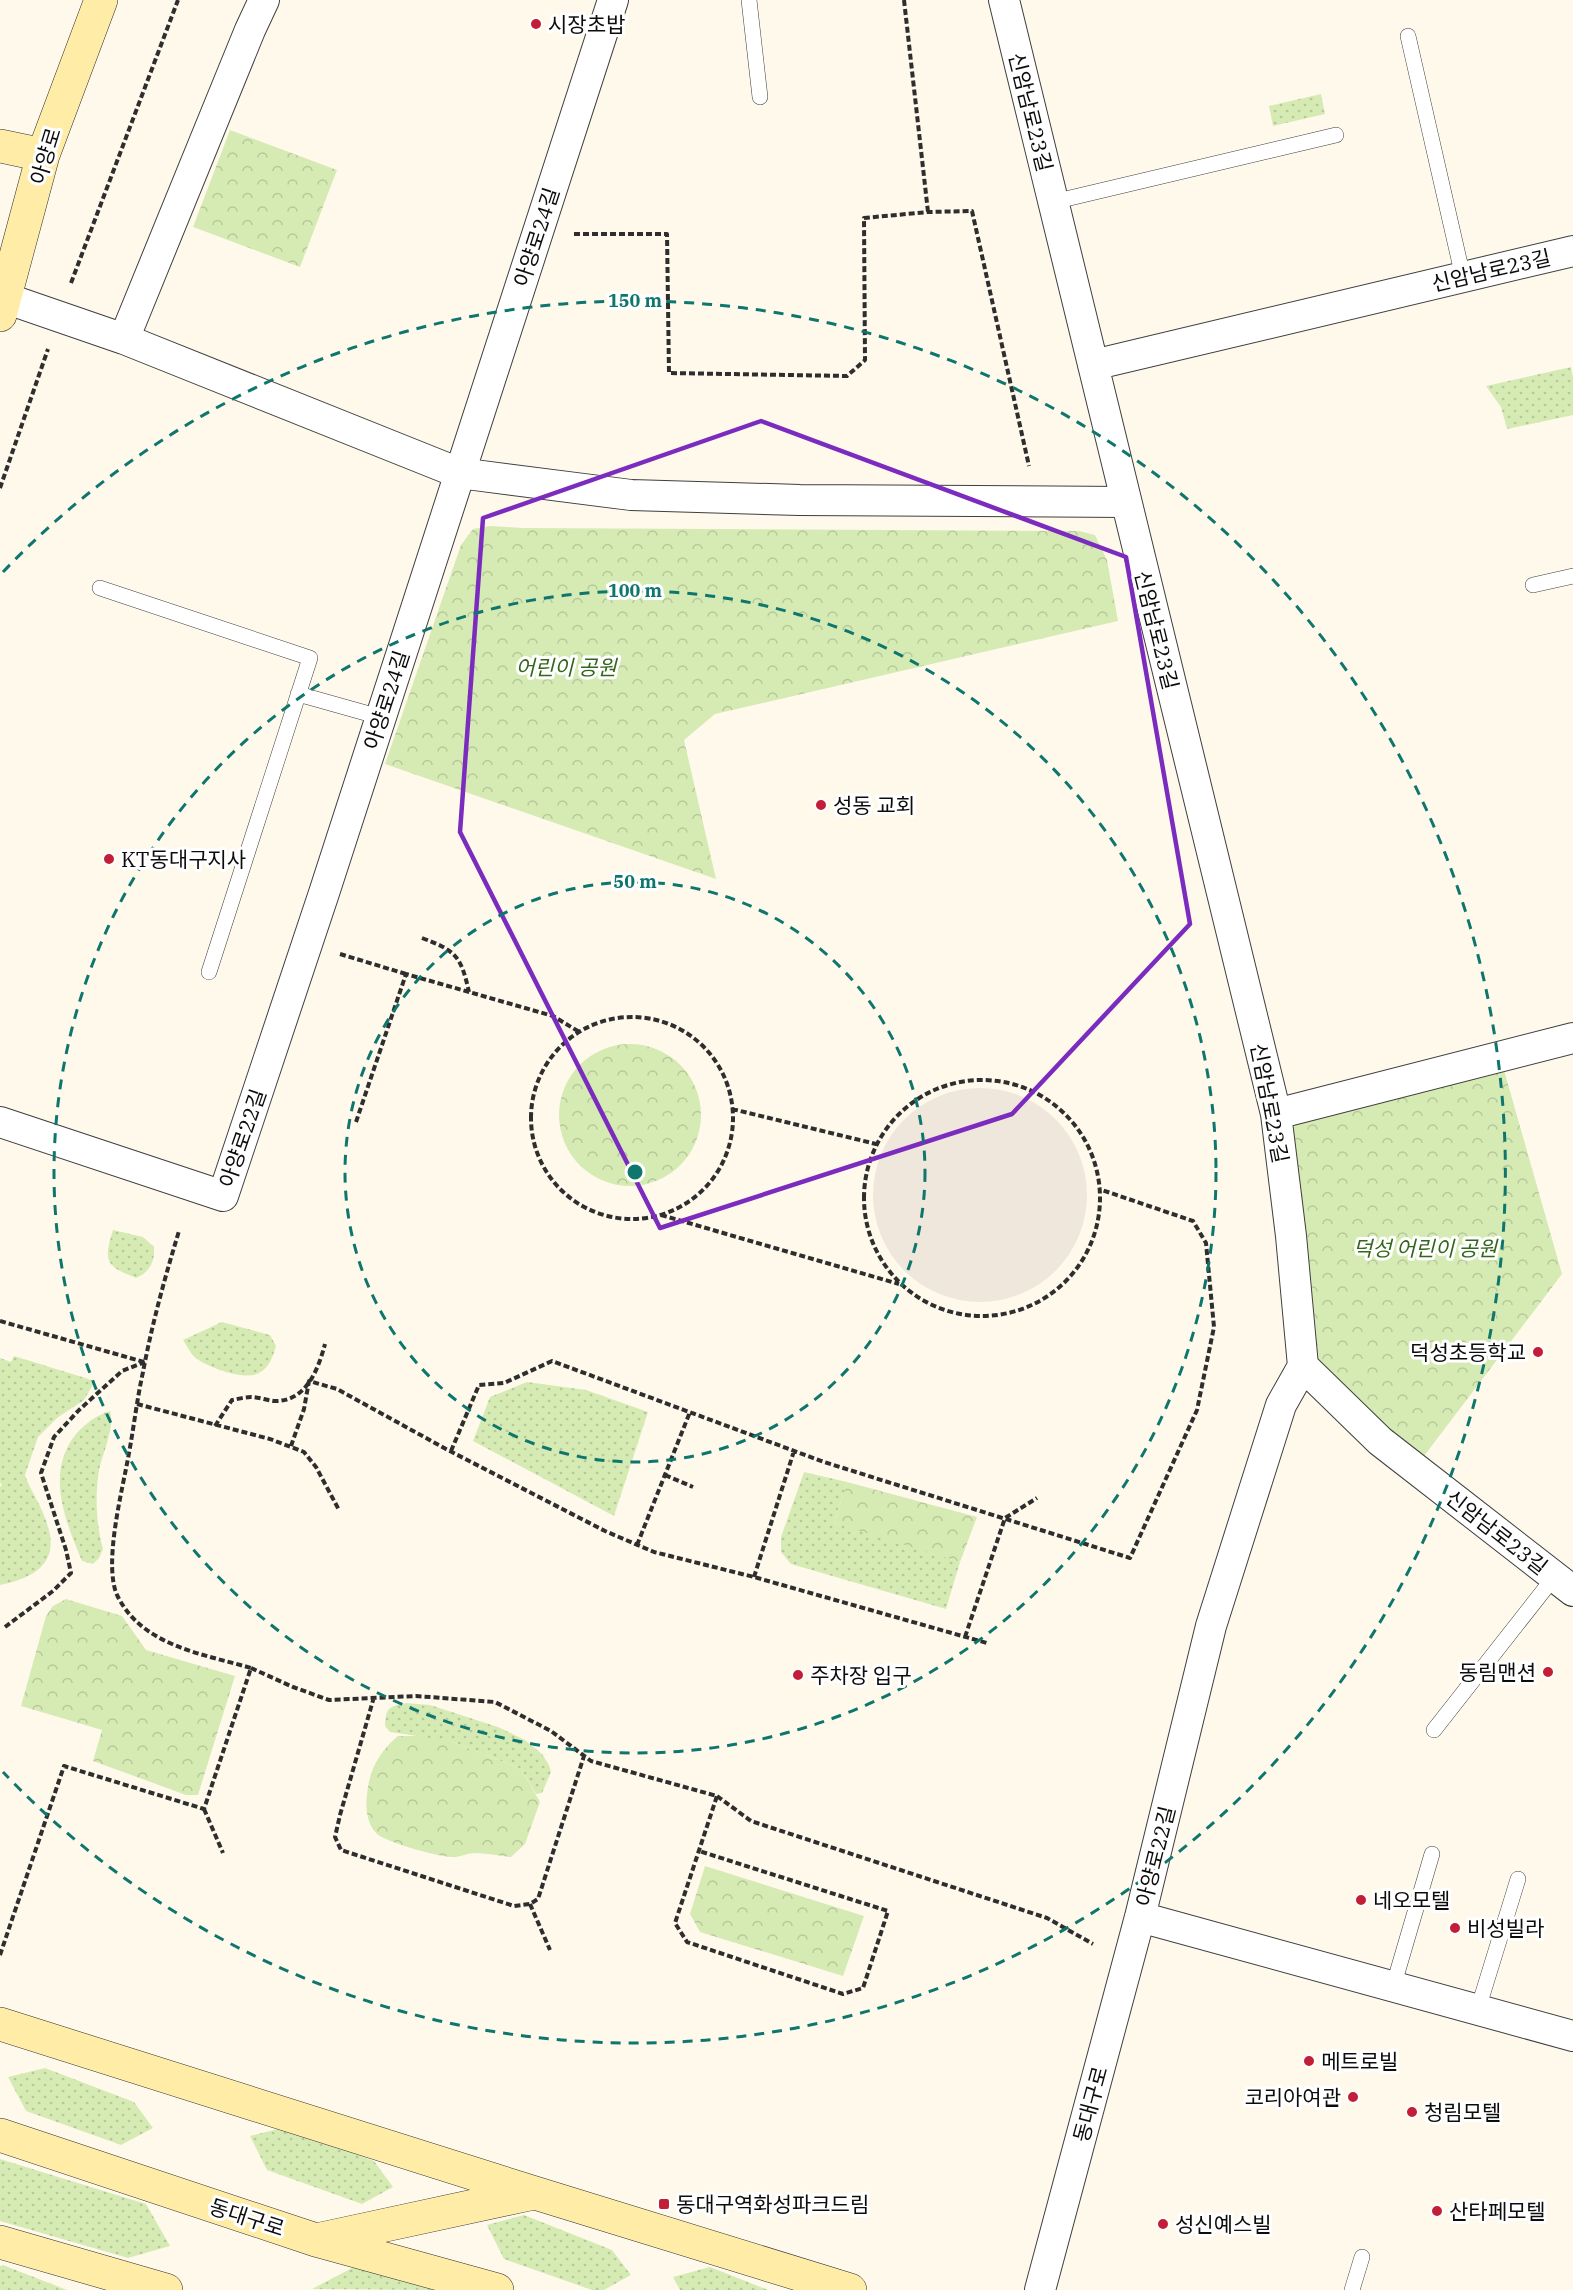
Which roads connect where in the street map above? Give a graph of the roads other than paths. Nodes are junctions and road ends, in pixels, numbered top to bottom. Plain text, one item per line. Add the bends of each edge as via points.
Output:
1 (101, 0) edge
2 (264, 0) edge
3 (614, 0) edge
4 (749, 0) edge
5 (1004, 0) edge
6 (1408, 36) dead end
7 (760, 97) dead end
8 (1336, 135) dead end
9 (0, 146) edge
10 (43, 155) junction
11 (1053, 202) junction
12 (1573, 251) edge
13 (1463, 277) junction
14 (3, 306) edge
15 (124, 339) junction
16 (1093, 365) junction
17 (459, 473) junction
18 (1125, 502) junction
19 (1573, 576) edge
20 (1533, 585) dead end
21 (100, 588) dead end
22 (298, 694) junction
23 (380, 717) junction
24 (324, 893) joint
25 (208, 972) dead end
26 (1573, 1038) edge
27 (1276, 1114) junction
28 (0, 1122) edge
29 (1303, 1366) junction
30 (1564, 1583) edge
31 (1434, 1730) dead end
32 (1432, 1854) dead end
33 (1518, 1879) dead end
34 (1140, 1917) junction
35 (1393, 1987) junction
36 (1478, 2009) junction
37 (0, 2024) edge
38 (1573, 2036) edge
39 (0, 2135) edge
40 (535, 2193) junction
41 (316, 2240) junction
42 (0, 2242) edge
43 (1362, 2257) dead end
44 (166, 2290) edge
45 (497, 2290) edge
46 (850, 2290) edge
47 (1040, 2290) edge
48 (1352, 2290) edge

1 - 10 main road, 아양로
2 - 15 street
3 - 17 street, 아양로24길
4 - 7 lane
5 - 11 street, 신암남로23길
6 - 13 lane
8 - 11 lane
9 - 10 main road
10 - 14 main road, 아양로
11 - 16 street, 신암남로23길
12 - 13 street, 신암남로23길
13 - 16 street, 신암남로23길
14 - 15 street via 59,317
15 - 17 street
16 - 18 street, 신암남로23길
17 - 18 street via 631,495
17 - 23 street, 아양로24길
18 - 27 street, 신암남로23길
19 - 20 lane
21 - 22 lane via 310,658
22 - 23 lane
22 - 25 lane
23 - 24 street, 아양로24길
24 - 28 street, 아양로22길 via 223,1196
26 - 27 street
27 - 29 street, 신암남로23길
29 - 30 street, 신암남로23길 via 1380,1441
29 - 34 street, 아양로22길 via 1281,1405 1211,1626
30 - 31 lane
32 - 35 lane
33 - 36 lane
34 - 35 street, 아양로22길
34 - 47 street, 동대구로
35 - 36 street, 아양로22길
36 - 38 street, 아양로22길
37 - 40 main road
39 - 41 main road, 동대구로
40 - 41 main road
40 - 46 main road
41 - 45 main road, 동대구로
42 - 44 main road
43 - 48 lane

